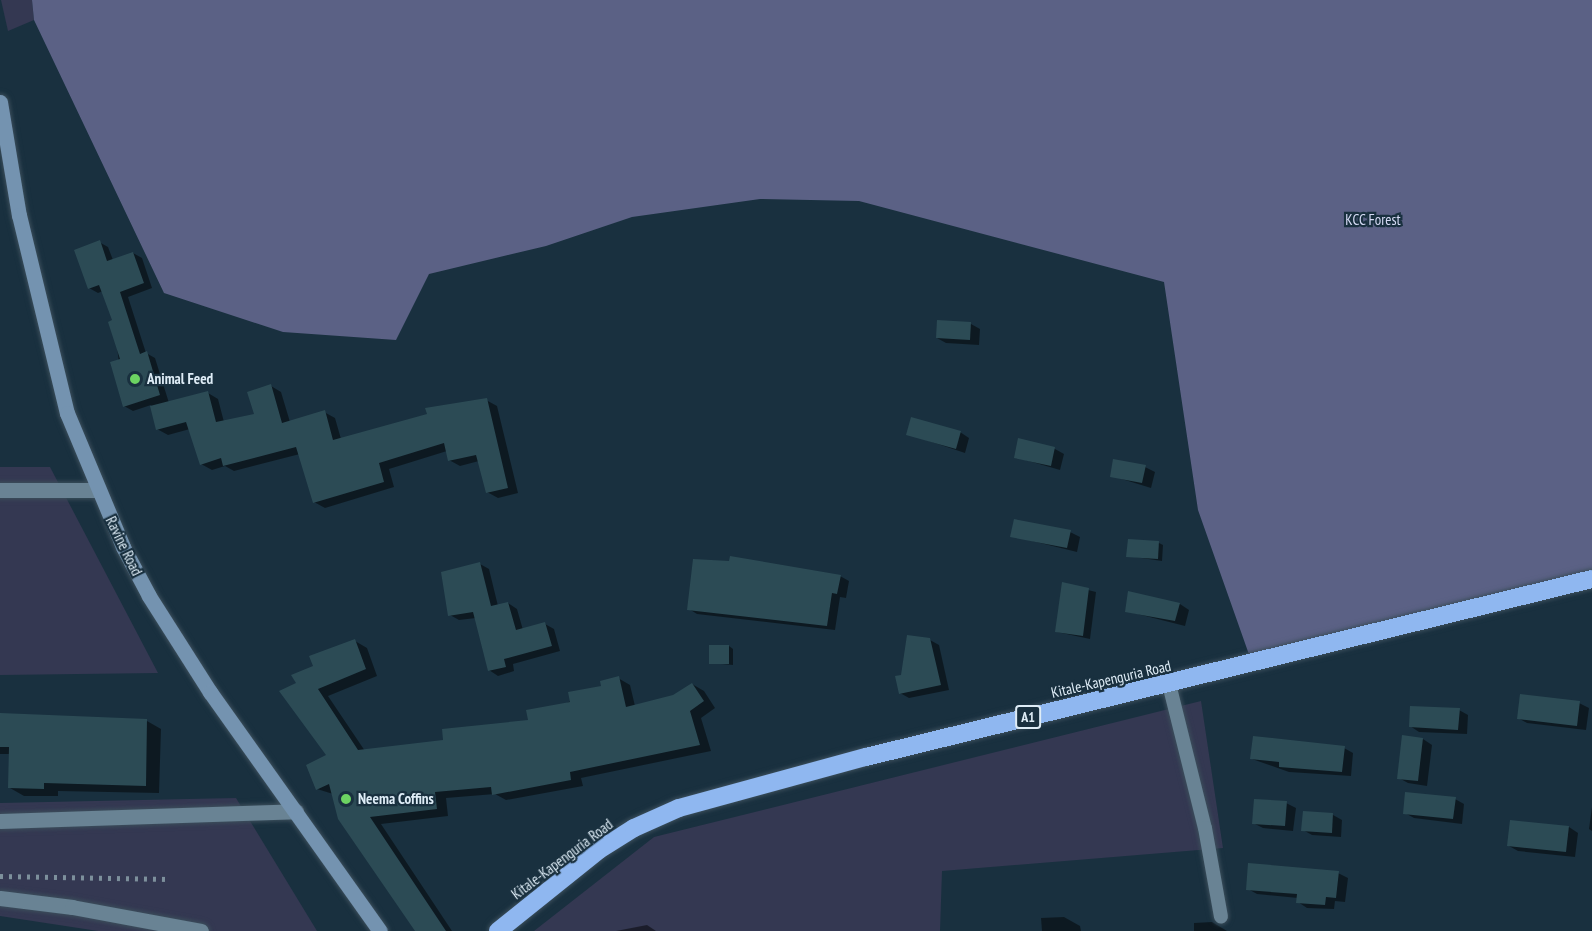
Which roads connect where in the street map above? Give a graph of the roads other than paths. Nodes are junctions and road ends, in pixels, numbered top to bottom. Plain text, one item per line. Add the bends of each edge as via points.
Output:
1 (0, 102) edge
2 (98, 489) junction
3 (0, 490) edge
4 (1592, 579) edge
5 (1169, 684) junction
6 (296, 811) junction
7 (0, 821) edge
8 (0, 898) edge
9 (1221, 917) dead end
10 (201, 931) edge
11 (380, 931) edge
12 (498, 931) edge

1 - 2 street, Ravine Road via 40,312 67,413
2 - 3 street
2 - 6 street, Ravine Road via 129,556 174,636
4 - 5 highway, Kitale-Kapenguria Road / A1
5 - 9 lane via 1205,828
5 - 12 highway, Kitale-Kapenguria Road / A1 via 866,757 679,808 634,828 599,850
6 - 7 street
6 - 11 street, Ravine Road
8 - 10 street

